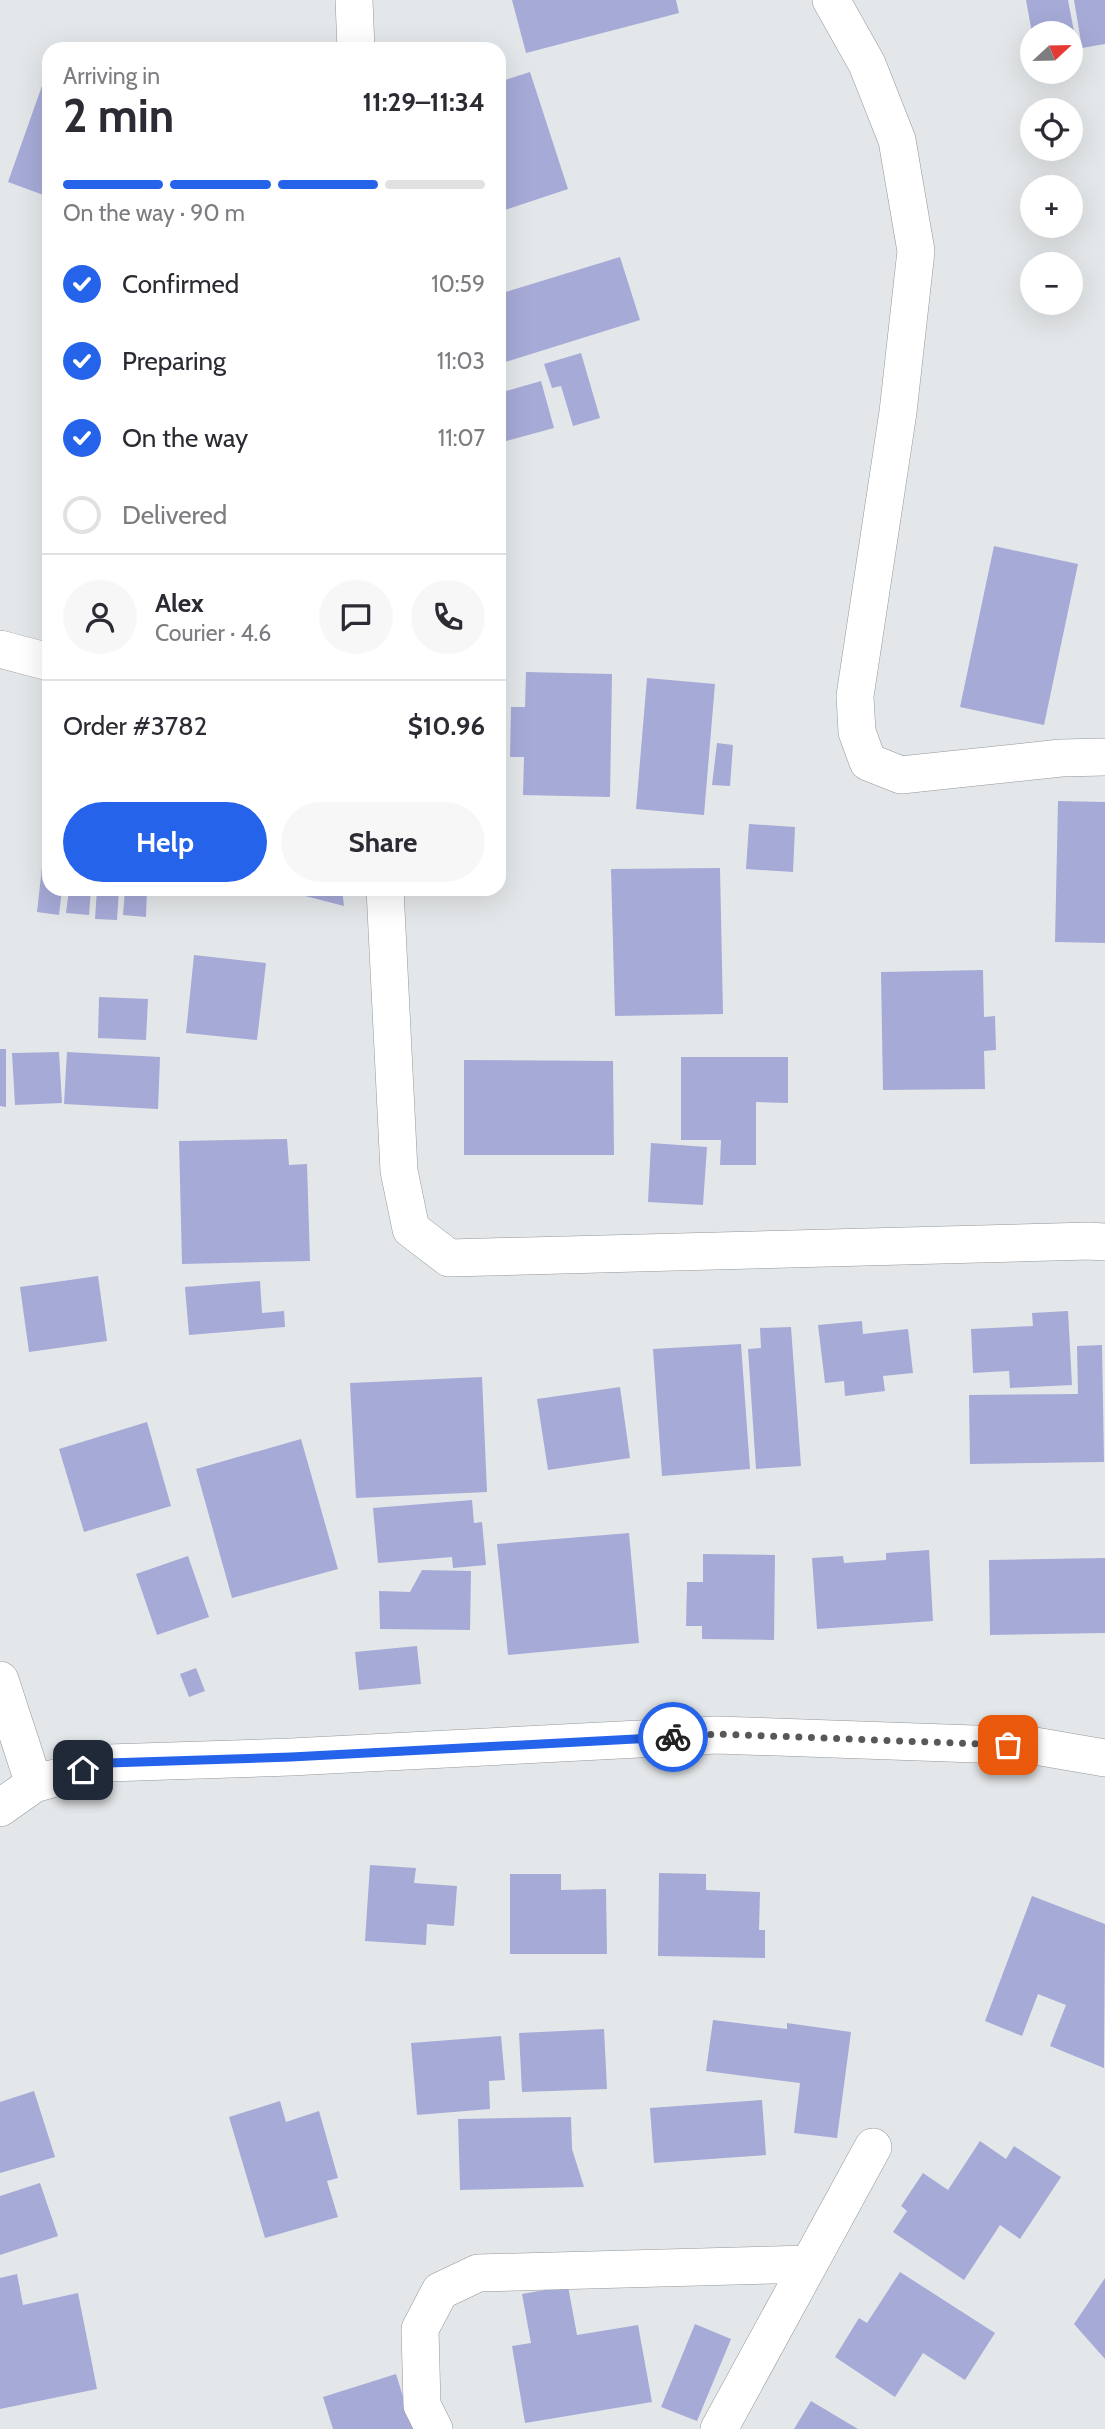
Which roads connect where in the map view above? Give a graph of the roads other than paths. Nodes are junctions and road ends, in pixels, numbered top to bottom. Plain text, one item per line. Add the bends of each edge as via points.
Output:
1 (354, 0) edge
2 (831, 0) edge
3 (356, 42) edge
4 (0, 649) edge
5 (42, 660) edge
6 (1105, 757) edge
7 (385, 896) edge
8 (1105, 1242) edge
9 (0, 1680) edge
10 (1105, 1758) edge
11 (34, 1784) junction
12 (0, 1808) edge
13 (873, 2147) dead end
14 (808, 2264) junction
15 (434, 2429) edge
16 (719, 2429) edge

1 - 3 street
2 - 6 street via 867,64 897,140 916,251 898,412 855,696 857,732 868,762 901,775
4 - 5 street
7 - 8 street via 398,1171 411,1229 449,1258
9 - 11 street
10 - 11 street via 1035,1746 717,1734 108,1763
11 - 12 street
13 - 14 street
14 - 15 street via 478,2273 440,2291 420,2329 422,2405
14 - 16 street

